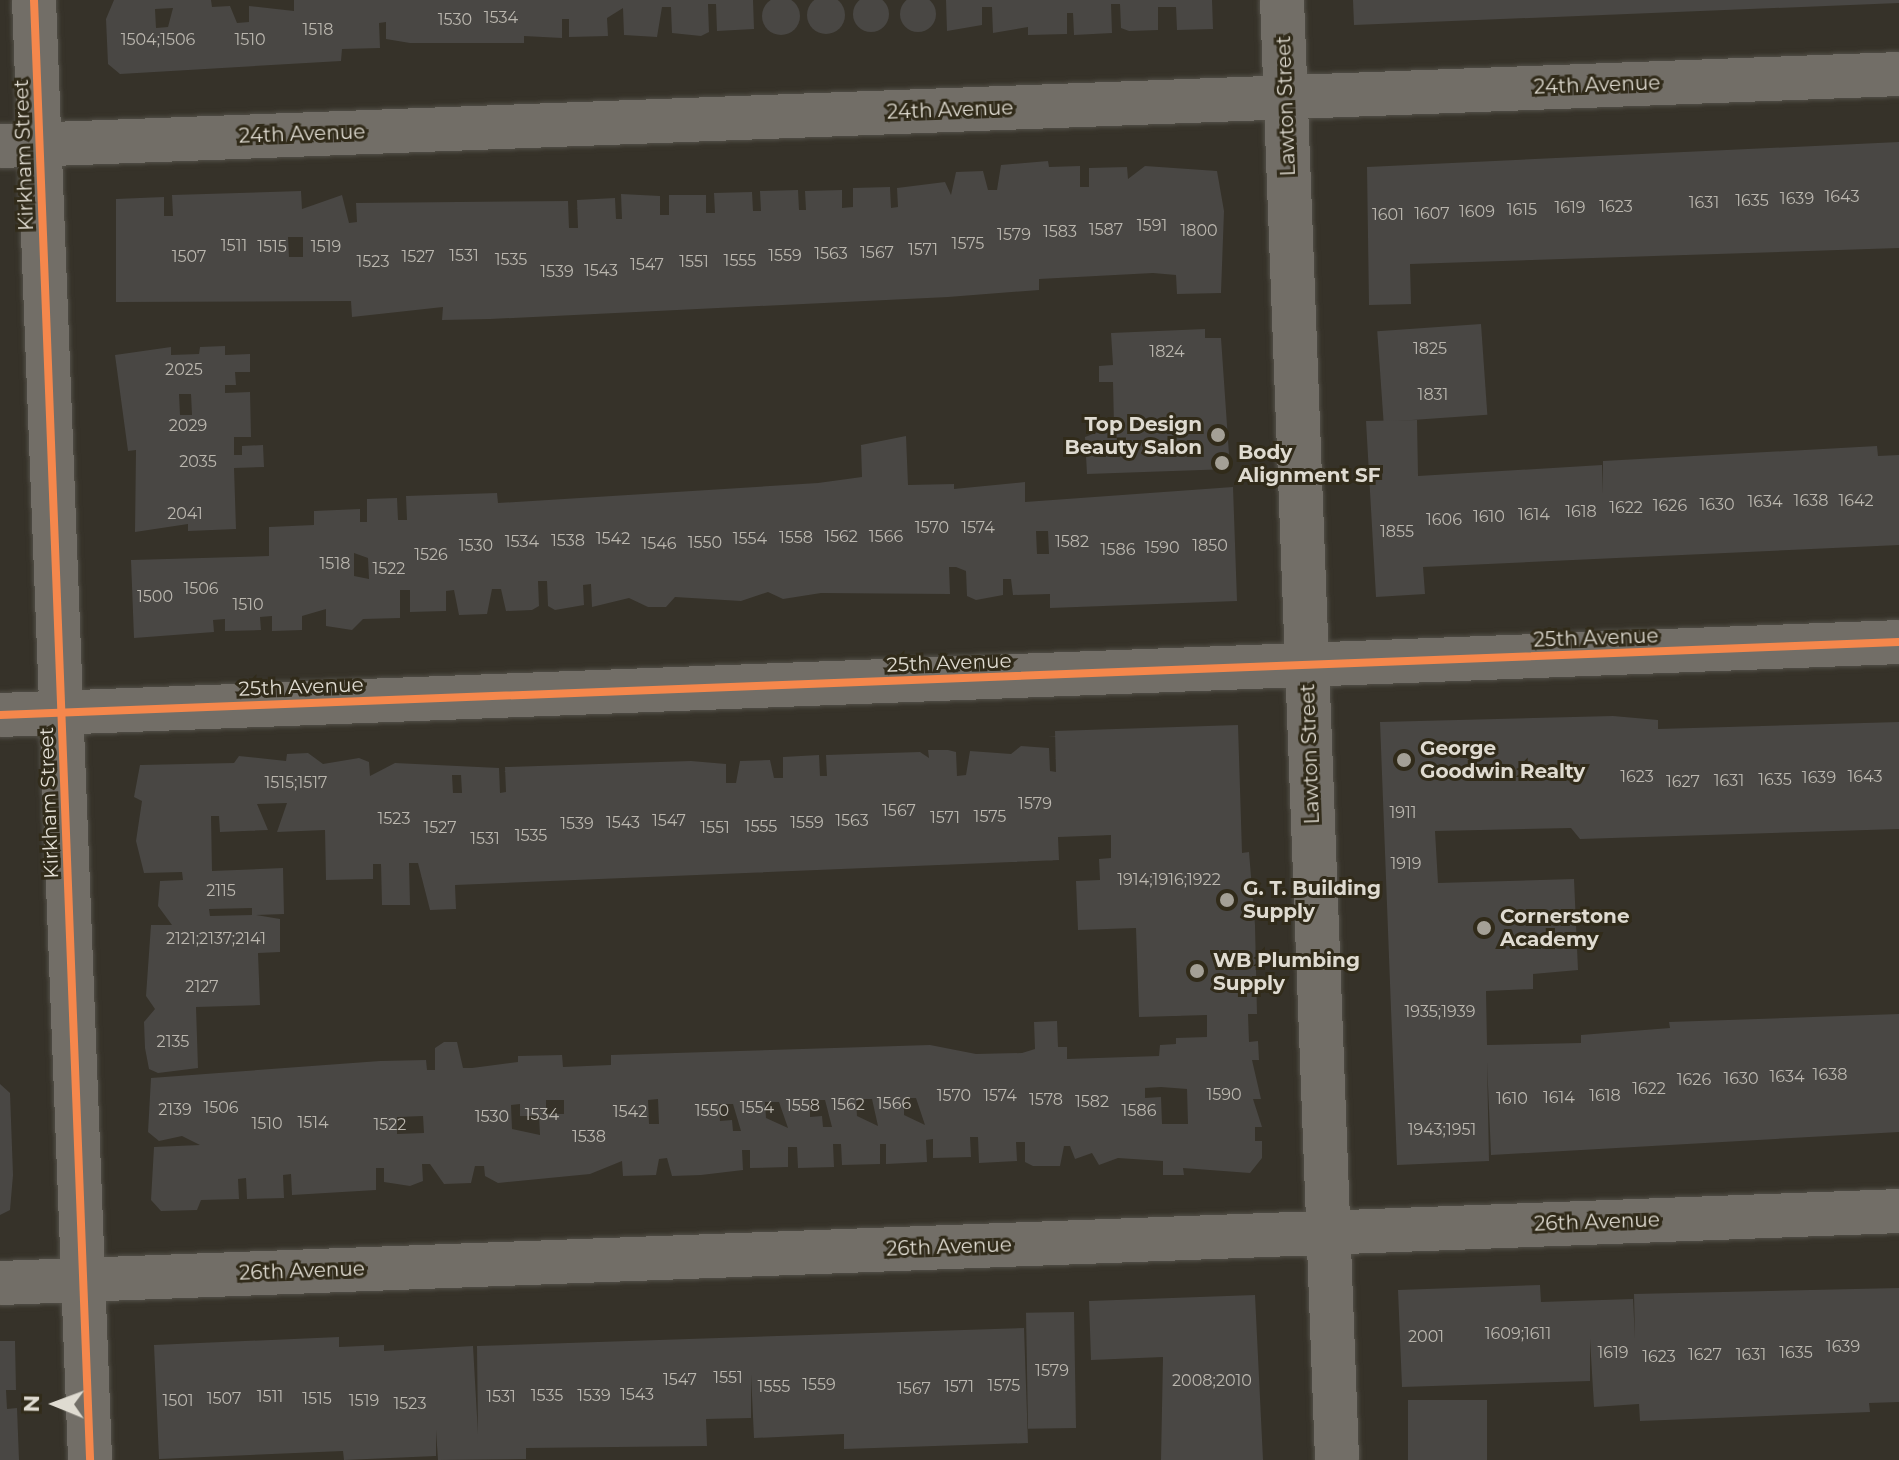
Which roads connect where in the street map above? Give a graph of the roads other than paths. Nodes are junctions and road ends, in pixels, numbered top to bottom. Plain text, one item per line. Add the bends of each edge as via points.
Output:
1 (34, 0) edge
2 (1282, 0) edge
3 (1899, 74) edge
4 (1285, 98) junction
5 (20, 146) edge
6 (1899, 642) edge
7 (1306, 665) junction
8 (61, 712) junction
9 (0, 715) edge
10 (1899, 1211) edge
11 (1329, 1232) junction
12 (82, 1280) junction
13 (0, 1283) edge
14 (90, 1460) edge
15 (1337, 1460) edge

1 - 5 street, Kirkham Street
2 - 4 street, Lawton Street
3 - 4 street, 24th Avenue
4 - 5 street, 24th Avenue
4 - 7 street, Lawton Street
5 - 8 street, Kirkham Street
6 - 7 street, 25th Avenue
7 - 8 street, 25th Avenue
7 - 11 street, Lawton Street
8 - 9 street, 25th Avenue
8 - 12 street, Kirkham Street
10 - 11 street, 26th Avenue
11 - 12 street, 26th Avenue
11 - 15 street, Lawton Street
12 - 13 street, 26th Avenue
12 - 14 street, Kirkham Street

